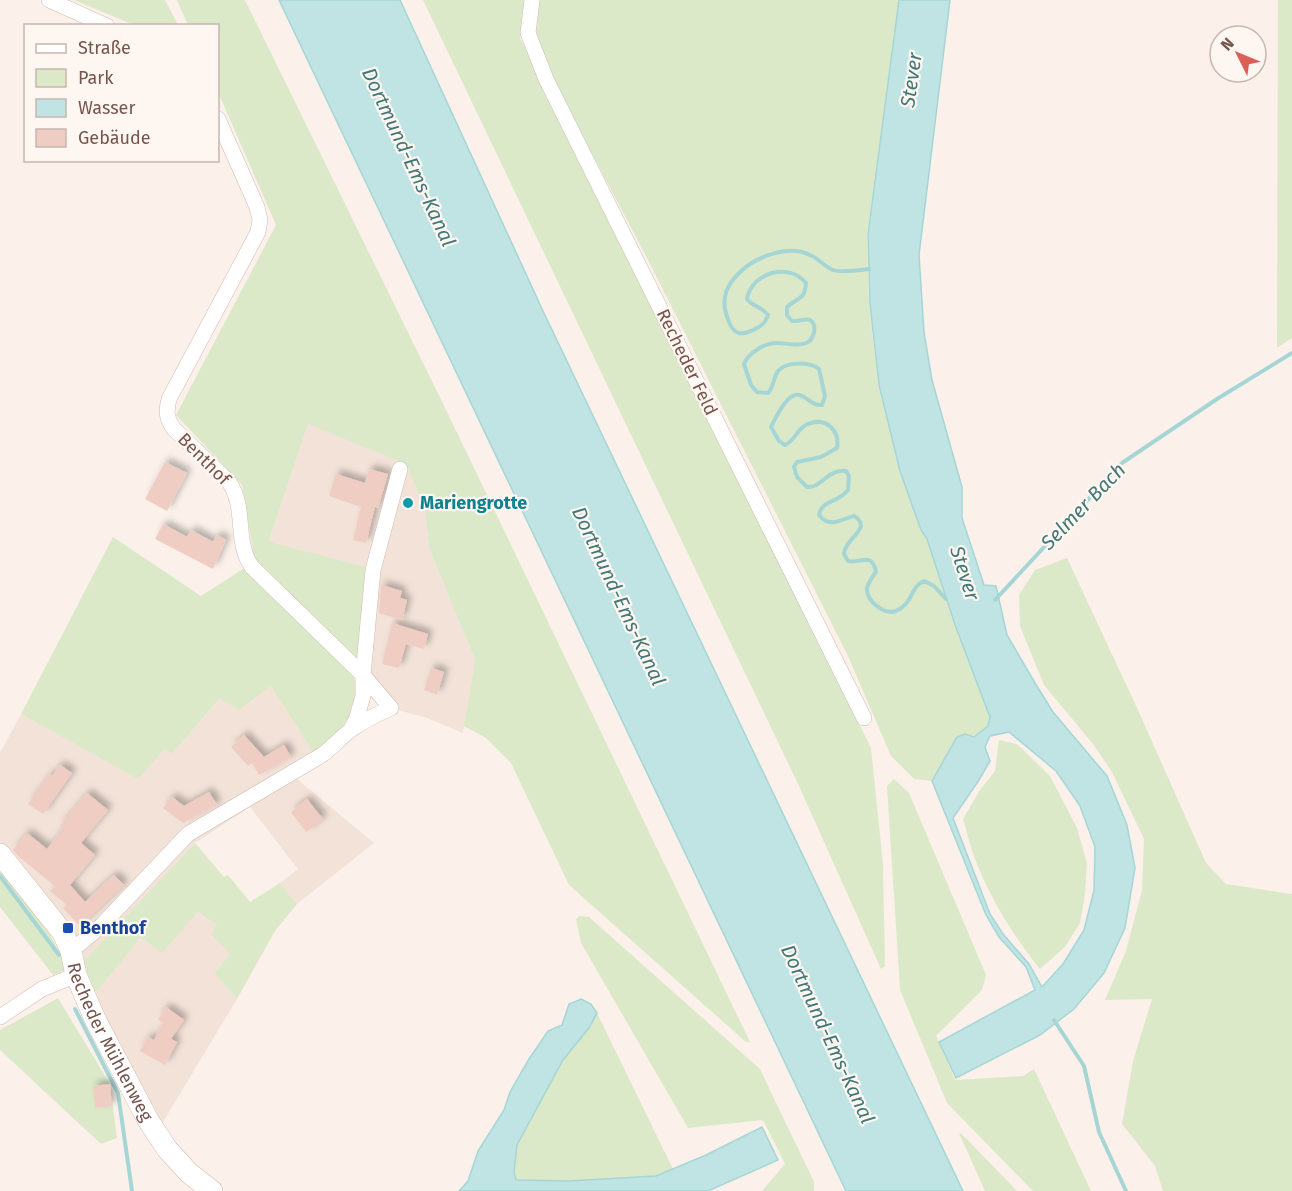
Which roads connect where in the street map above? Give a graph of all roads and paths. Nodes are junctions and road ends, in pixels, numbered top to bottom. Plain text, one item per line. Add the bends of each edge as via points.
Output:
1 (50, 0) edge
2 (532, 0) edge
3 (103, 24) edge
4 (219, 121) edge
5 (400, 469) dead end
6 (363, 675) junction
7 (864, 718) dead end
8 (350, 731) junction
9 (0, 854) edge
10 (71, 951) junction
11 (76, 975) junction
12 (0, 1017) edge
13 (212, 1191) edge

1 - 3 street
2 - 7 street, Recheder Feld via 528,33 546,79
4 - 6 street, Benthof via 258,207 258,232 169,399 168,420 235,491 243,548 252,567
5 - 6 street via 373,570
6 - 8 street via 363,696
6 - 8 street, Benthof via 391,708
8 - 10 street, Benthof via 322,755 188,834 101,926
9 - 10 street, Recheder Mühlenweg via 63,933
10 - 11 street, Recheder Mühlenweg
11 - 12 street via 42,989
11 - 13 street, Recheder Mühlenweg via 148,1120 167,1149

